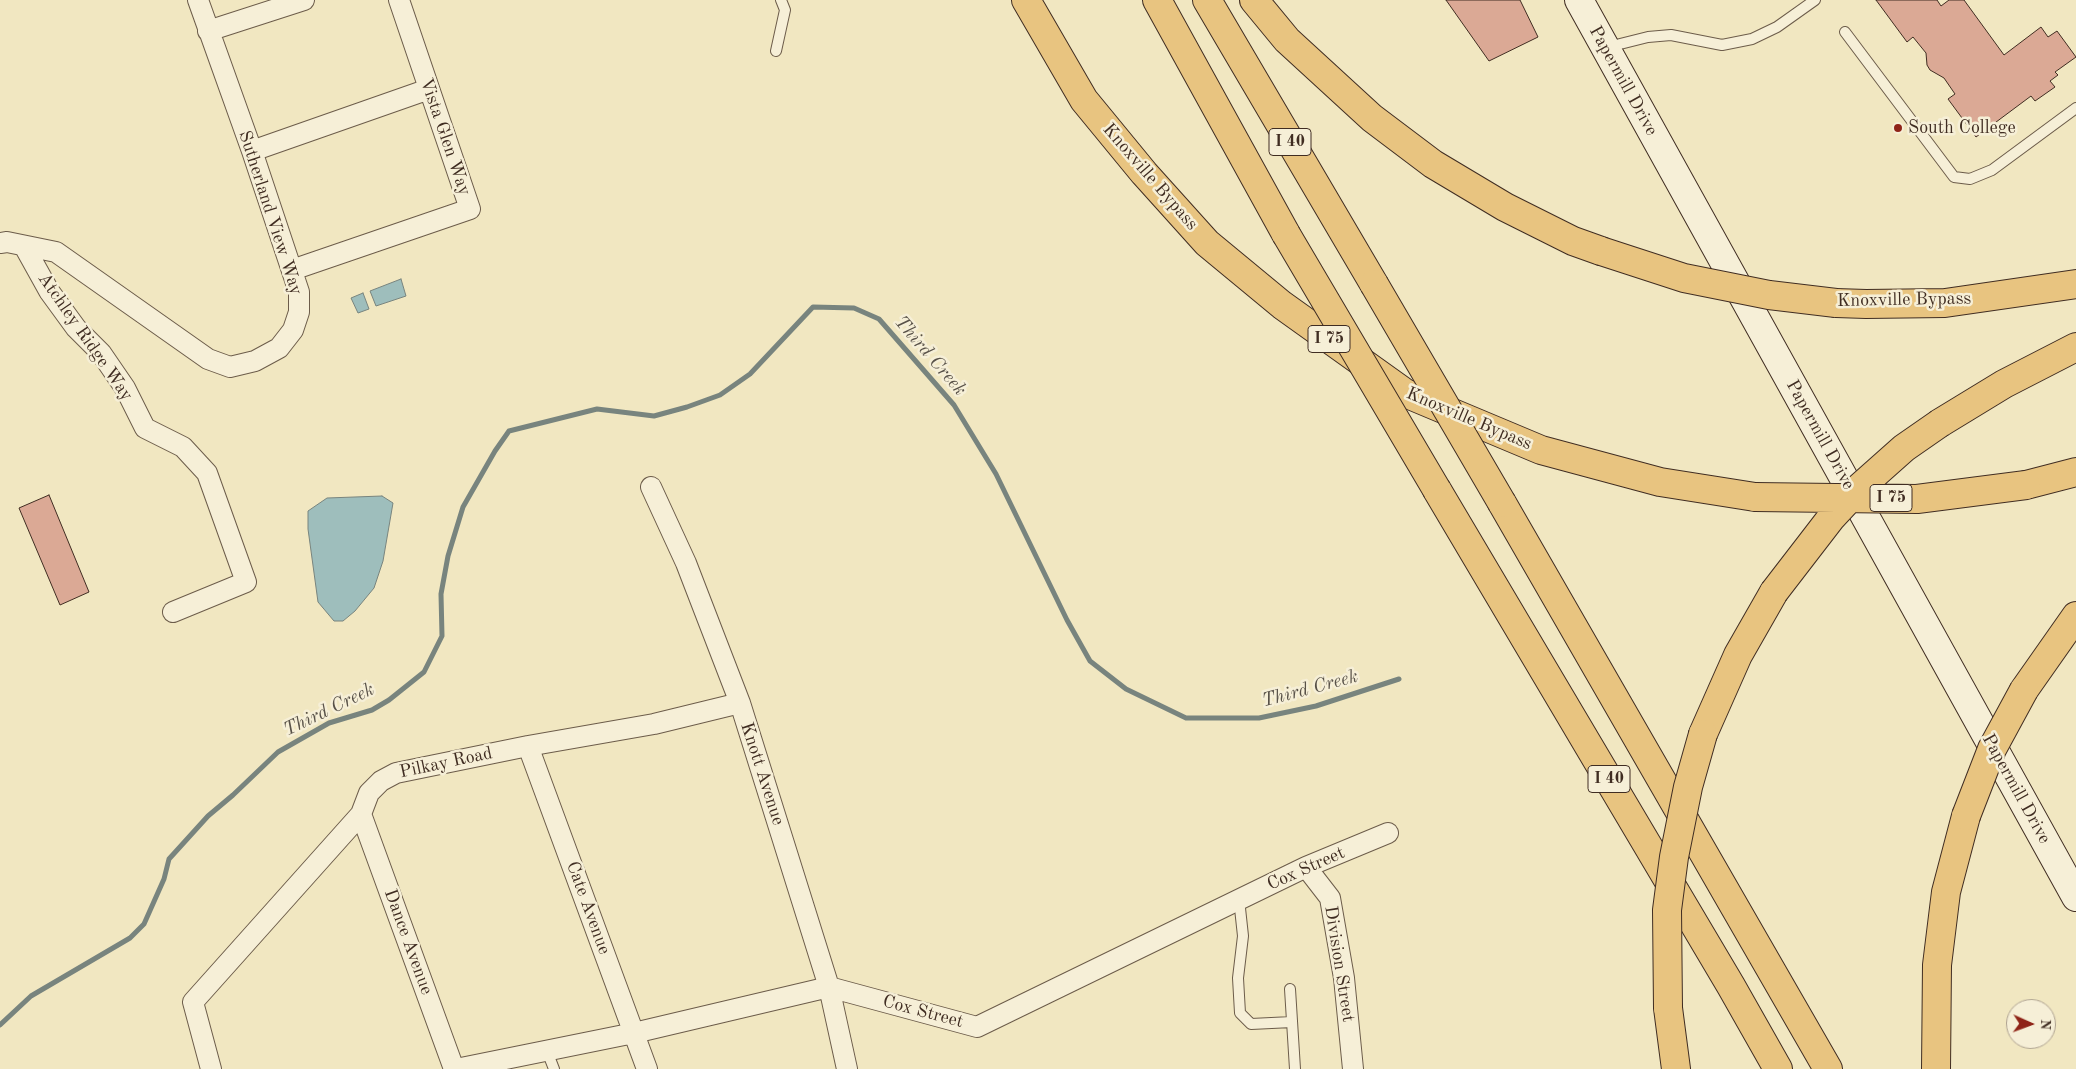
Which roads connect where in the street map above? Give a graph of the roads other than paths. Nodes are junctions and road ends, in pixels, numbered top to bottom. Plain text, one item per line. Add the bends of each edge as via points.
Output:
1 (198, 0) edge
2 (304, 0) edge
3 (399, 0) edge
4 (781, 0) edge
5 (1026, 0) edge
6 (1157, 0) edge
7 (1207, 0) edge
8 (1254, 0) edge
9 (1815, 0) edge
10 (1583, 3) edge
11 (208, 31) junction
12 (1845, 32) dead end
13 (1605, 48) junction
14 (776, 51) dead end
15 (429, 89) junction
16 (2076, 108) edge
17 (252, 150) junction
18 (0, 243) edge
19 (24, 246) junction
20 (292, 270) junction
21 (2076, 284) edge
22 (2076, 347) edge
23 (2076, 472) edge
24 (651, 487) dead end
25 (173, 612) dead end
26 (2076, 616) edge
27 (740, 703) junction
28 (528, 746) junction
29 (361, 814) junction
30 (1388, 833) dead end
31 (1306, 867) junction
32 (2073, 886) edge
33 (1239, 899) junction
34 (829, 987) junction
35 (1290, 990) dead end
36 (1292, 1022) junction
37 (634, 1033) junction
38 (550, 1060) edge
39 (211, 1069) edge
40 (455, 1069) edge
41 (647, 1069) edge
42 (847, 1069) edge
43 (1295, 1069) edge
44 (1353, 1069) edge
45 (1676, 1069) edge
46 (1778, 1069) edge
47 (1828, 1069) edge
48 (1936, 1069) edge

1 - 11 street, Sutherland View Way
2 - 11 street
3 - 15 street, Vista Glen Way
4 - 14 lane via 785,10
5 - 23 highway, Knoxville Bypass / I 75, bridge via 1084,100 1208,243 1282,305 1406,393 1541,450 1660,482 1755,497 1917,499 2026,485
6 - 46 highway, I 40, bridge via 1286,234
7 - 47 highway, I 40, bridge
8 - 21 highway, Knoxville Bypass, bridge via 1287,40 1372,118 1433,164 1505,207 1573,241 1601,251 1684,278 1770,296 1836,303 1945,302
9 - 13 lane via 1777,27 1752,39 1722,45 1671,35
10 - 13 main road, Papermill Drive
11 - 17 street, Sutherland View Way
12 - 16 lane via 1954,177 1970,179 1992,170
13 - 32 main road, Papermill Drive
15 - 17 street
15 - 20 street, Vista Glen Way via 470,209
17 - 20 street, Sutherland View Way
18 - 19 street, Sutherland View Way
19 - 20 street, Sutherland View Way via 56,252 208,359 230,367 255,361 278,348 293,330 299,312 299,292
19 - 25 street, Atchley Ridge Way via 49,291 76,328 102,354 125,388 145,428 183,447 207,473 246,582
22 - 45 highway, bridge via 2004,384 1940,423 1904,448 1859,488 1831,518 1774,592 1738,655 1703,734 1674,857 1667,910 1668,1008
24 - 27 street, Knott Avenue via 686,562
26 - 48 highway, bridge via 2024,690 1992,749 1966,816 1946,892 1937,965
27 - 28 street, Pilkay Road via 654,724
27 - 34 street, Knott Avenue
28 - 29 street, Pilkay Road via 396,773 369,792
28 - 37 street, Cate Avenue
29 - 39 street, Pilkay Road via 193,1002
29 - 40 street, Dance Avenue
30 - 31 street, Cox Street
31 - 33 street, Cox Street
31 - 44 street, Division Street via 1330,898 1344,978
33 - 34 street, Cox Street via 977,1027
33 - 36 lane via 1243,936 1238,978 1240,1013 1251,1024
34 - 37 street, Cox Street
34 - 42 street, Knott Avenue
35 - 36 lane
36 - 43 lane
37 - 38 street, Cox Street
37 - 41 street, Cate Avenue
38 - 40 street, Cox Street

